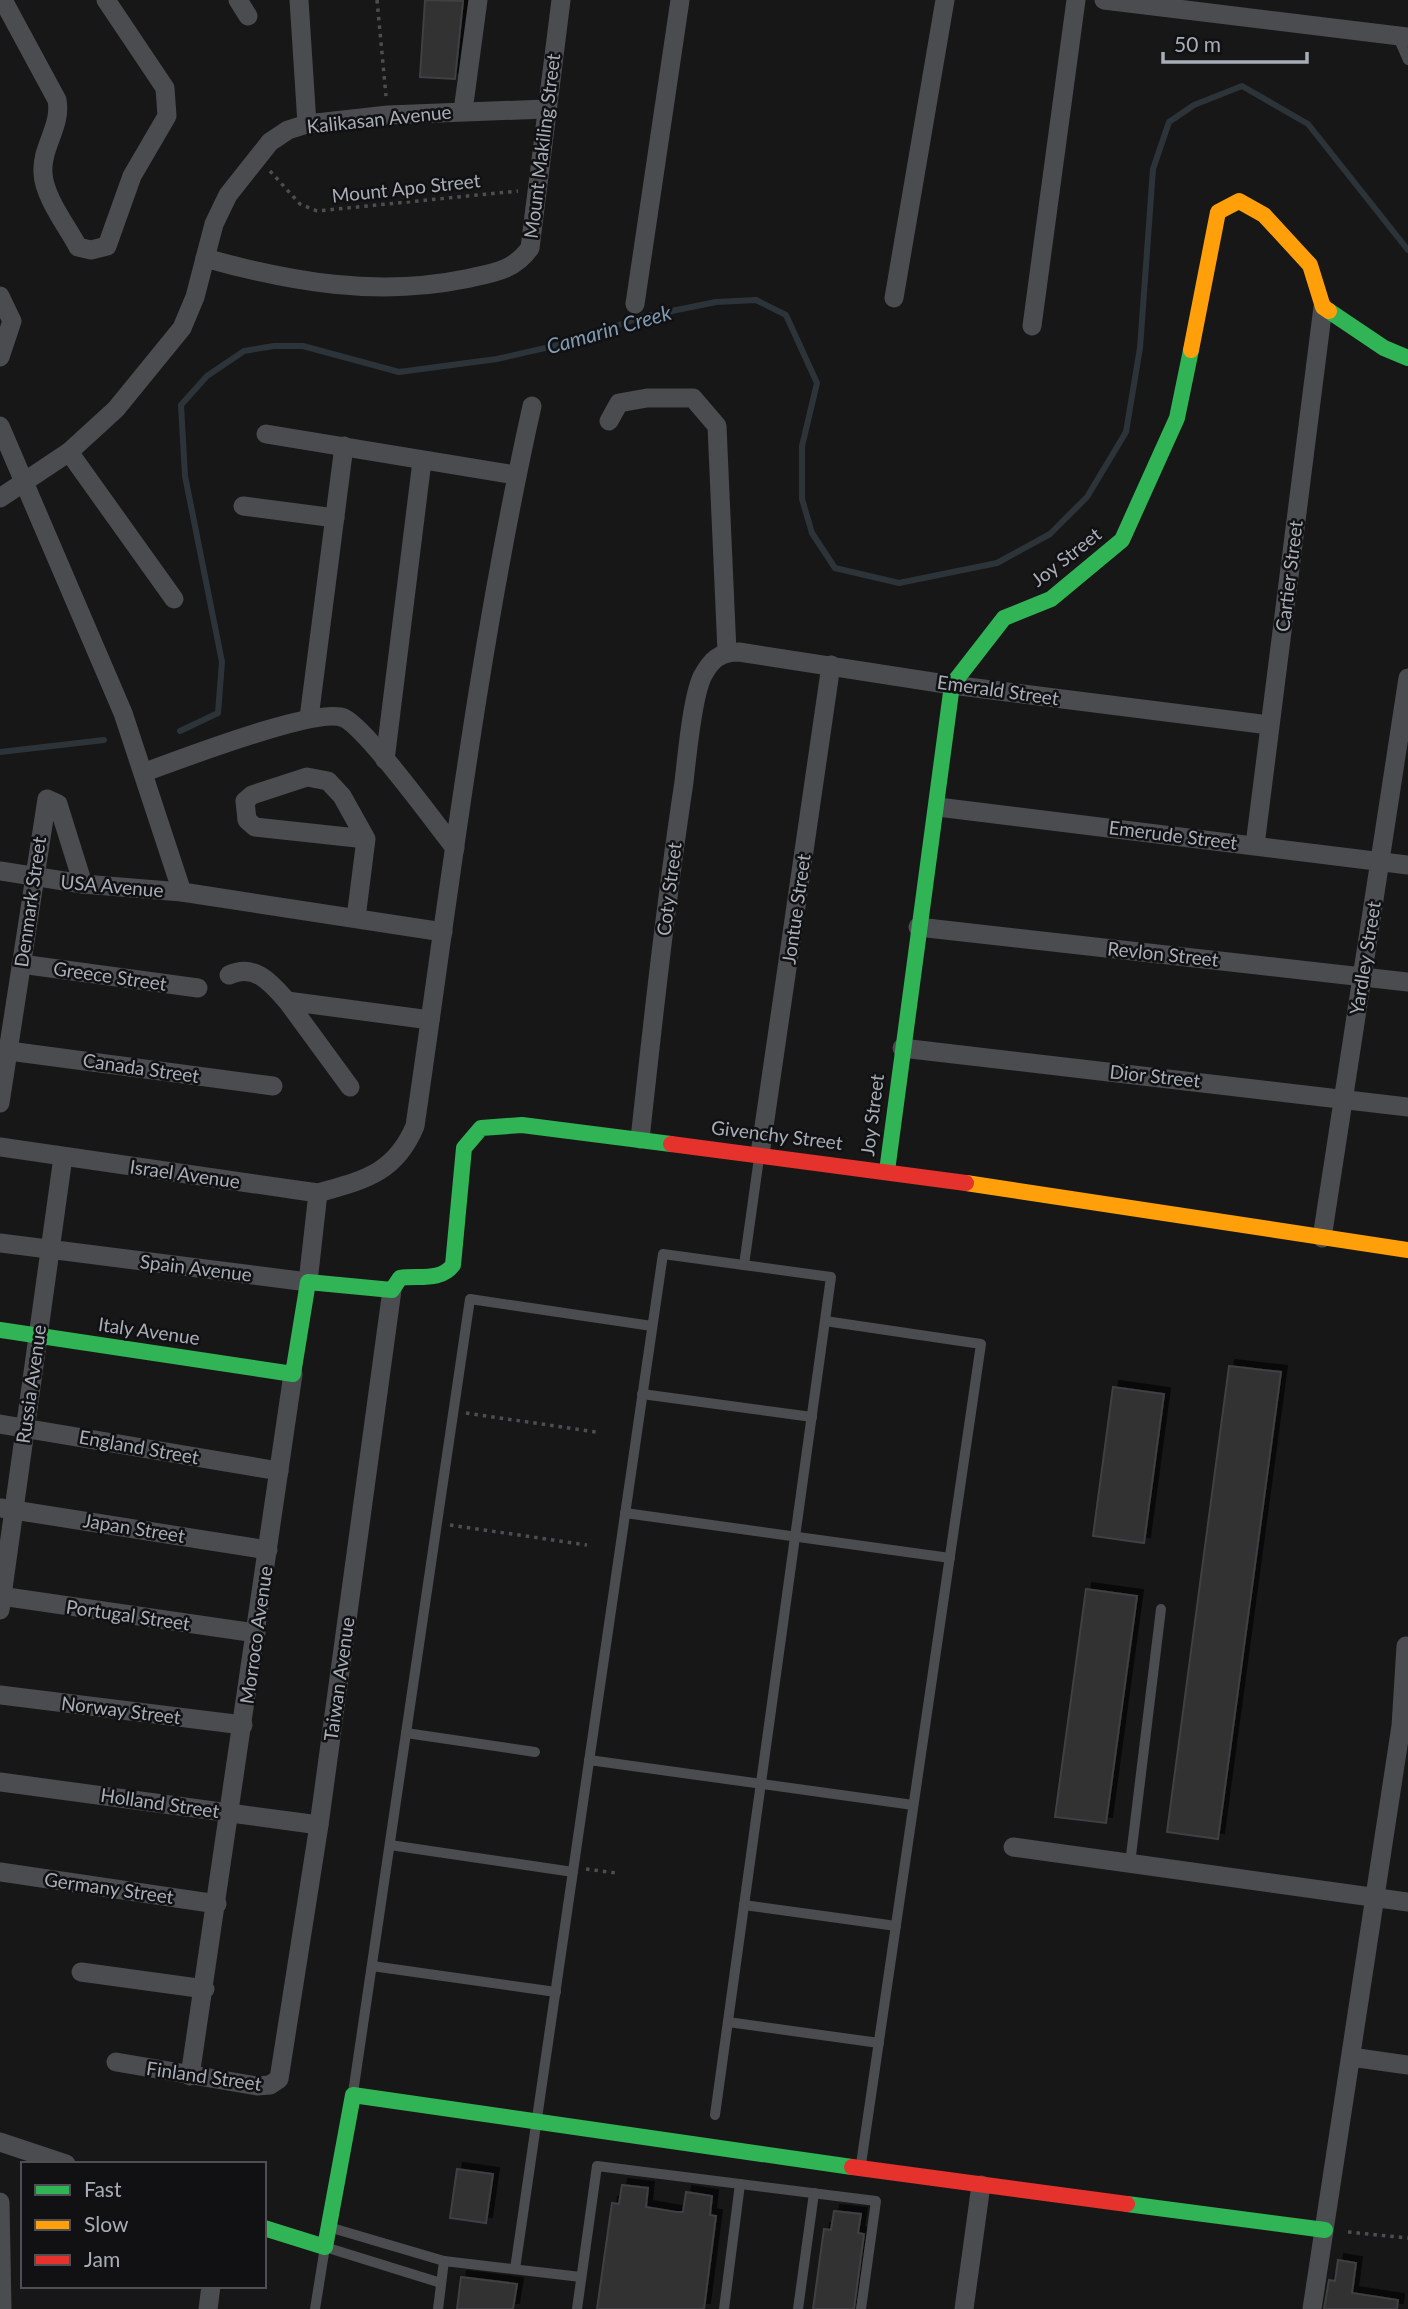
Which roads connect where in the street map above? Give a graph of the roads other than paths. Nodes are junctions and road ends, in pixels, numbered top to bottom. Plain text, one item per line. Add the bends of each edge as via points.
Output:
1 (3, 0) edge
2 (106, 0) edge
3 (299, 0) edge
4 (478, 0) edge
5 (561, 0) edge
6 (680, 0) edge
7 (945, 0) edge
8 (1076, 0) edge
9 (1104, 0) edge
10 (1402, 36) edge
11 (1408, 60) edge
12 (546, 109) junction
13 (463, 111) junction
14 (306, 124) junction
15 (205, 258) junction
16 (0, 296) edge
17 (894, 298) dead end
18 (635, 304) dead end
19 (1324, 307) junction
20 (1032, 326) dead end
21 (0, 357) edge
22 (1408, 358) edge
23 (532, 406) dead end
24 (610, 421) dead end
25 (0, 426) edge
26 (265, 434) dead end
27 (344, 446) junction
28 (69, 452) junction
29 (422, 461) junction
30 (516, 475) junction
31 (23, 484) junction
32 (0, 498) edge
33 (243, 506) dead end
34 (335, 518) junction
35 (174, 599) dead end
36 (727, 652) junction
37 (831, 665) junction
38 (1408, 678) edge
39 (952, 685) junction
40 (309, 718) junction
41 (1269, 725) junction
42 (385, 760) junction
43 (142, 764) junction
44 (937, 807) junction
45 (366, 839) junction
46 (1255, 845) junction
47 (455, 848) junction
48 (1382, 860) junction
49 (1408, 865) edge
50 (0, 871) edge
51 (32, 877) junction
52 (83, 884) junction
53 (183, 892) junction
54 (356, 918) junction
55 (918, 927) junction
56 (443, 932) junction
57 (21, 964) junction
58 (229, 975) dead end
59 (1361, 975) junction
60 (1408, 982) edge
61 (198, 988) dead end
62 (287, 1001) junction
63 (430, 1020) junction
64 (902, 1048) junction
65 (9, 1051) junction
66 (273, 1086) dead end
67 (350, 1087) dead end
68 (1343, 1097) junction
69 (0, 1102) edge
70 (1408, 1107) edge
71 (640, 1139) junction
72 (0, 1147) edge
73 (760, 1154) junction
74 (63, 1157) junction
75 (887, 1171) junction
76 (318, 1193) junction
77 (1322, 1238) junction
78 (0, 1243) edge
79 (50, 1250) junction
80 (1408, 1250) edge
81 (744, 1265) junction
82 (308, 1282) junction
83 (392, 1290) junction
84 (825, 1321) junction
85 (652, 1326) junction
86 (0, 1330) edge
87 (38, 1336) junction
88 (293, 1374) junction
89 (642, 1394) junction
90 (812, 1417) junction
91 (0, 1424) edge
92 (25, 1427) junction
93 (279, 1471) junction
94 (6, 1508) edge
95 (625, 1513) junction
96 (795, 1537) junction
97 (268, 1550) junction
98 (950, 1558) junction
99 (1, 1601) edge
100 (1161, 1609) dead end
101 (256, 1633) junction
102 (1406, 1646) dead end
103 (0, 1695) edge
104 (243, 1725) junction
105 (406, 1733) junction
106 (535, 1752) dead end
107 (589, 1760) junction
108 (0, 1782) edge
109 (761, 1784) junction
110 (913, 1805) junction
111 (230, 1813) junction
112 (319, 1825) junction
113 (390, 1846) junction
114 (1013, 1847) dead end
115 (1130, 1864) junction
116 (573, 1870) junction
117 (0, 1872) edge
118 (1376, 1897) junction
119 (1408, 1902) edge
120 (217, 1904) junction
121 (744, 1905) junction
122 (896, 1926) junction
123 (372, 1966) junction
124 (81, 1972) dead end
125 (205, 1989) junction
126 (556, 1992) junction
127 (728, 2022) junction
128 (879, 2043) junction
129 (1351, 2057) junction
130 (116, 2062) dead end
131 (1408, 2065) edge
132 (282, 2067) joint
133 (190, 2076) junction
134 (353, 2095) junction
135 (715, 2115) dead end
136 (537, 2121) junction
137 (0, 2142) edge
138 (60, 2162) edge
139 (860, 2167) junction
140 (740, 2184) junction
141 (981, 2185) junction
142 (814, 2193) junction
143 (0, 2202) edge
144 (329, 2227) junction
145 (266, 2229) edge
146 (1325, 2230) junction
147 (325, 2247) junction
148 (444, 2261) junction
149 (515, 2269) junction
150 (581, 2277) junction
151 (441, 2283) junction
152 (211, 2288) edge
153 (2, 2309) edge
154 (208, 2309) edge
155 (316, 2309) edge
156 (438, 2309) edge
157 (577, 2309) edge
158 (724, 2309) edge
159 (798, 2309) edge
160 (861, 2309) edge
161 (964, 2309) edge
162 (1312, 2309) edge

1 - 2 street via 57,100 60,114 44,160 45,186 78,247 91,250 107,246 113,236 132,176 167,116 168,101 165,88
3 - 14 street
4 - 13 street
5 - 12 street, Mount Makiling Street
6 - 18 street
7 - 17 street
8 - 20 street
9 - 10 street
10 - 11 lane
12 - 13 street, Kalikasan Avenue
12 - 15 street, Mount Makiling Street via 530,248 520,262 503,271 435,285 354,288 288,279
13 - 14 street, Kalikasan Avenue
14 - 15 street, Kalikasan Avenue via 271,142 228,195
15 - 28 street, Kalikasan Avenue via 182,328 116,409
16 - 21 street via 12,321
19 - 22 street via 1384,348
19 - 39 street, Joy Street via 1310,265 1264,215 1239,201 1218,212 1177,418 1122,540 1051,599 1004,618
19 - 41 street, Cartier Street
23 - 30 street
24 - 36 street via 619,403 693,398 717,426
25 - 31 street
26 - 27 street
27 - 29 street
27 - 34 street
28 - 31 street, Kalikasan Avenue
28 - 35 street
29 - 30 street
29 - 42 street
30 - 47 street
31 - 32 street, Kalikasan Avenue
31 - 43 street
33 - 34 street
34 - 40 street
36 - 37 street, Emerald Street
36 - 71 street, Coty Street via 713,658 698,693 672,862
37 - 39 street, Emerald Street
37 - 73 street, Jontue Street
38 - 48 street, Yardley Street
39 - 41 street, Emerald Street
39 - 44 street, Joy Street
40 - 42 street via 341,717 351,722
40 - 43 street
41 - 46 street, Cartier Street
42 - 47 street
43 - 53 street
44 - 46 street, Emerude Street
44 - 55 street, Joy Street
45 - 45 street via 328,781 290,782 252,795 245,802 247,820 255,827
45 - 54 street
46 - 48 street, Emerude Street
47 - 56 street
48 - 49 street, Emerude Street
48 - 59 street, Yardley Street
50 - 51 street, USA Avenue
51 - 52 street, USA Avenue
51 - 52 street, Denmark Street via 50,798 58,804
51 - 57 street, Denmark Street
52 - 53 street, USA Avenue
53 - 54 street, USA Avenue
54 - 56 street, USA Avenue
55 - 59 street, Revlon Street
55 - 64 street, Joy Street
56 - 63 street
57 - 61 street, Greece Street
57 - 65 street, Denmark Street
58 - 62 street via 255,972
59 - 60 street, Revlon Street
59 - 68 street, Yardley Street
62 - 63 street
62 - 67 street
63 - 76 street, Israel Avenue via 415,1126 406,1147 368,1179
64 - 68 street, Dior Street
64 - 75 street, Joy Street
65 - 66 street, Canada Street
65 - 69 street, Denmark Street
68 - 70 street, Dior Street
68 - 77 street, Yardley Street
71 - 73 street, Givenchy Street
71 - 83 street, Givenchy Street via 522,1125 485,1125 471,1133 464,1149 449,1273 400,1278
72 - 74 street, Israel Avenue
73 - 75 street, Givenchy Street
73 - 81 lane
74 - 76 street, Israel Avenue
74 - 79 street, Russia Avenue
75 - 77 street, Givenchy Street
76 - 82 street, Morroco Avenue
77 - 80 street, Givenchy Street
78 - 79 street, Spain Avenue
79 - 82 street, Spain Avenue
79 - 87 street, Russia Avenue
81 - 84 lane via 831,1277
81 - 85 lane via 663,1255
82 - 83 street, Spain Avenue
82 - 88 street, Morroco Avenue
83 - 112 street, Taiwan Avenue
84 - 90 lane
84 - 98 lane via 981,1344
85 - 89 lane
85 - 105 lane via 470,1299
86 - 87 street, Italy Avenue
87 - 88 street, Italy Avenue
87 - 92 street, Russia Avenue
88 - 93 street, Morroco Avenue
89 - 90 lane
89 - 95 lane
90 - 96 lane
91 - 92 street, England Street
92 - 93 street, England Street
92 - 94 street, Russia Avenue
93 - 97 street, Morroco Avenue
94 - 97 street, Japan Street
94 - 99 street, Russia Avenue
95 - 96 lane
95 - 107 lane
96 - 98 lane
96 - 109 lane
97 - 101 street, Morroco Avenue
98 - 110 lane
99 - 101 street, Portugal Street
100 - 115 lane
101 - 104 street, Morroco Avenue
102 - 118 street via 1401,1726
103 - 104 street, Norway Street
104 - 111 street, Morroco Avenue
105 - 106 lane
105 - 113 lane
107 - 109 lane
107 - 116 lane
108 - 111 street, Holland Street
109 - 110 lane
109 - 121 lane
110 - 122 lane
111 - 112 street, Holland Street
111 - 120 street, Morroco Avenue
112 - 132 street, Taiwan Avenue
113 - 116 lane
113 - 123 lane
114 - 115 street
115 - 118 street
116 - 126 lane
117 - 120 street, Germany Street
118 - 119 street
118 - 129 street
120 - 125 street, Morroco Avenue
121 - 122 lane
121 - 127 lane
122 - 128 lane
123 - 126 lane
123 - 134 lane
124 - 125 street
125 - 133 street, Morroco Avenue
126 - 136 lane
127 - 128 lane
127 - 135 lane
128 - 139 lane
129 - 131 street
129 - 146 street
130 - 133 street, Finland Street
132 - 133 street, Finland Street via 279,2079 270,2085
134 - 136 street
134 - 144 street
136 - 139 street
136 - 149 lane
137 - 138 street
139 - 141 street
140 - 142 lane
140 - 150 lane via 597,2166
140 - 158 lane
141 - 146 street
141 - 161 street
142 - 159 lane
142 - 160 lane via 876,2201
143 - 153 street
144 - 147 street
144 - 148 lane
145 - 147 street
146 - 162 street
147 - 151 lane
147 - 155 lane
148 - 149 lane
148 - 151 lane
149 - 150 lane
150 - 157 lane
151 - 156 lane
152 - 154 street

